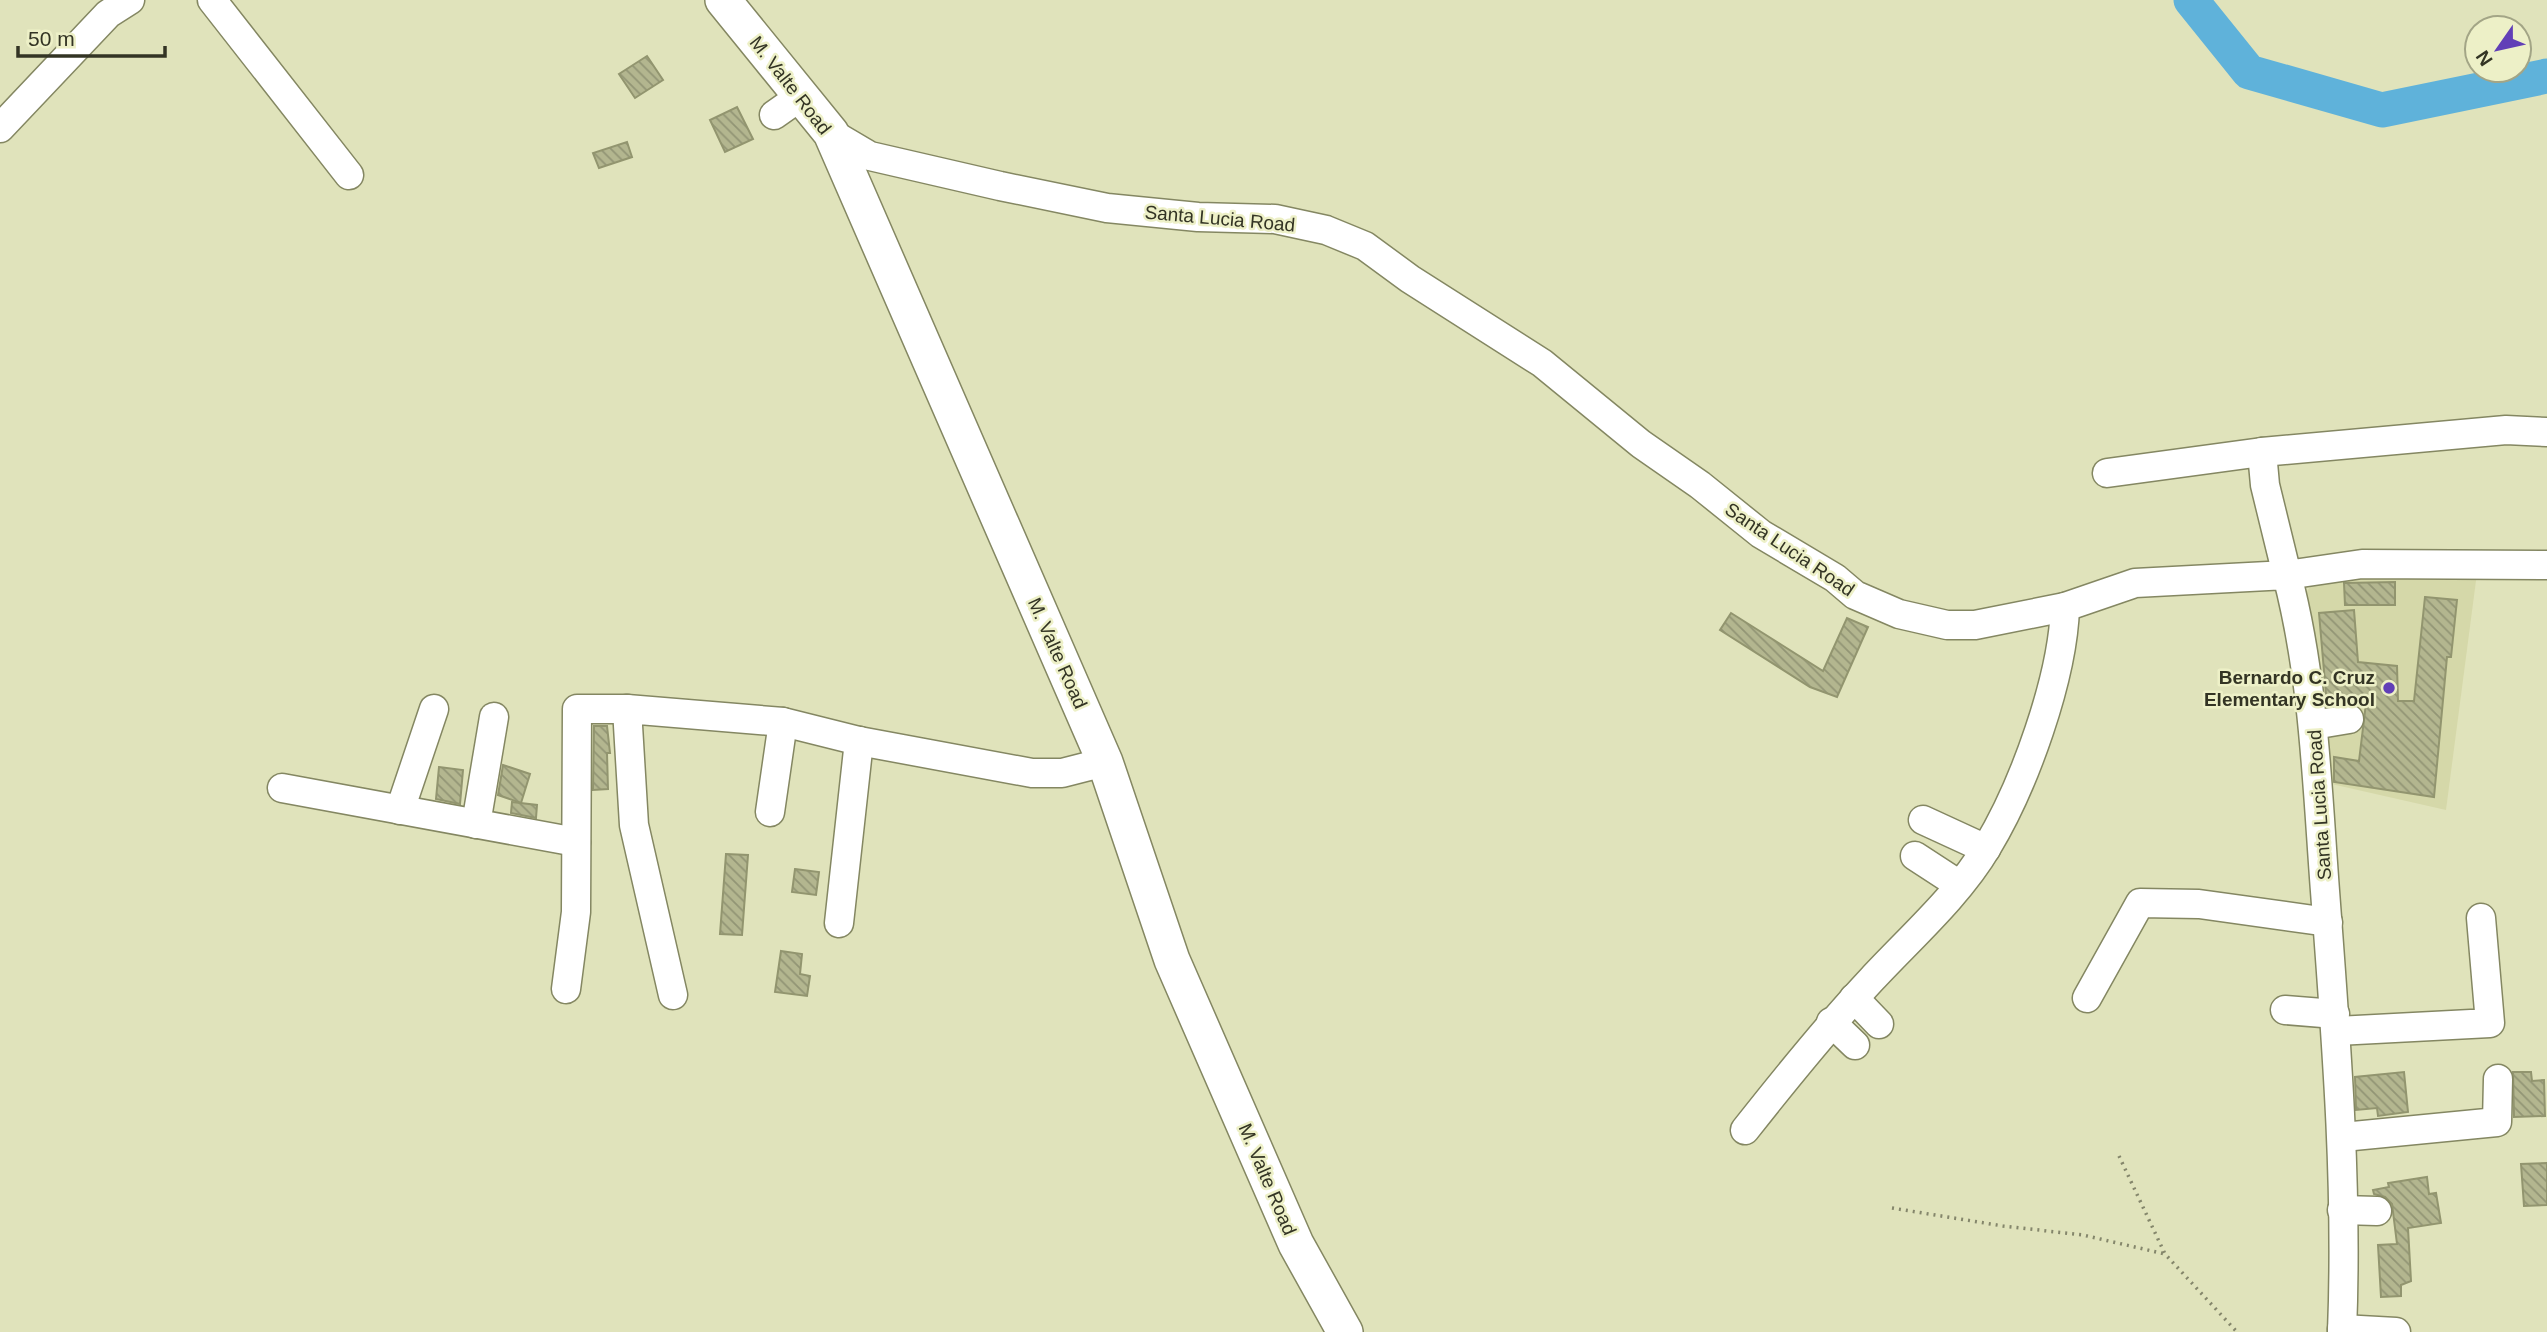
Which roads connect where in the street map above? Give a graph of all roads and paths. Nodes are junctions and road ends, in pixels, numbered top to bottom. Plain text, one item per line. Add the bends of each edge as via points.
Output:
1 (130, 0) edge
2 (212, 0) edge
3 (723, 0) edge
4 (0, 128) edge
5 (831, 133) junction
6 (349, 175) dead end
7 (2547, 432) edge
8 (2262, 452) junction
9 (2107, 473) dead end
10 (2547, 565) edge
11 (2287, 575) junction
12 (2065, 607) junction
13 (435, 709) dead end
14 (626, 709) junction
15 (494, 717) dead end
16 (2349, 719) dead end
17 (783, 722) junction
18 (2313, 725) junction
19 (859, 741) junction
20 (1105, 762) junction
21 (282, 788) dead end
22 (400, 810) junction
23 (770, 812) dead end
24 (1923, 820) dead end
25 (476, 824) junction
26 (576, 842) junction
27 (1986, 849) junction
28 (1915, 856) dead end
29 (1958, 884) junction
30 (2480, 918) dead end
31 (2328, 922) junction
32 (839, 923) dead end
33 (566, 989) dead end
34 (673, 995) dead end
35 (1854, 998) junction
36 (2087, 998) dead end
37 (2284, 1010) dead end
38 (1831, 1023) junction
39 (2336, 1023) junction
40 (1880, 1024) dead end
41 (1855, 1045) dead end
42 (2498, 1079) dead end
43 (1745, 1130) dead end
44 (2343, 1137) junction
45 (2119, 1156) dead end
46 (1892, 1208) dead end
47 (2342, 1210) junction
48 (2377, 1212) dead end
49 (2165, 1254) junction
50 (2342, 1331) edge
51 (1345, 1332) edge
52 (2237, 1332) edge
53 (2396, 1332) edge

1 - 4 street via 108,14
2 - 6 street
3 - 5 main road, M. Valte Road via 788,105
5 - 12 street, Santa Lucia Road via 870,156 1093,205 1198,217 1275,219 1326,230 1365,246 1542,363 1761,534 1855,595 1899,614 1947,625 1975,625
5 - 20 main road, M. Valte Road
7 - 8 street via 2506,430
8 - 9 street
8 - 11 street via 2265,485
10 - 11 street via 2362,564
11 - 12 street, Santa Lucia Road via 2135,583
11 - 18 street, Santa Lucia Road
12 - 27 street via 2064,638 2052,687 2008,806
13 - 22 street
14 - 17 street
14 - 26 street via 577,709
14 - 34 street via 634,825
15 - 25 street
16 - 18 street
17 - 19 street
17 - 23 street
18 - 31 street, Santa Lucia Road
19 - 20 street via 1032,772 1062,773
19 - 32 street
20 - 51 main road, M. Valte Road via 1172,960 1296,1244
21 - 22 street
22 - 25 street
24 - 27 street
25 - 26 street
26 - 33 street via 576,912
27 - 29 street
28 - 29 street
29 - 35 street
30 - 39 street via 2490,1023
31 - 36 street via 2199,904 2140,903
31 - 39 street, Santa Lucia Road
35 - 38 street
35 - 40 street
37 - 39 street
38 - 41 street
38 - 43 street
39 - 44 street, Santa Lucia Road
42 - 44 street via 2497,1122
44 - 47 street, Santa Lucia Road
45 - 49 path
46 - 49 path via 2083,1235
47 - 48 street
47 - 50 street, Santa Lucia Road
49 - 52 path
50 - 53 street

